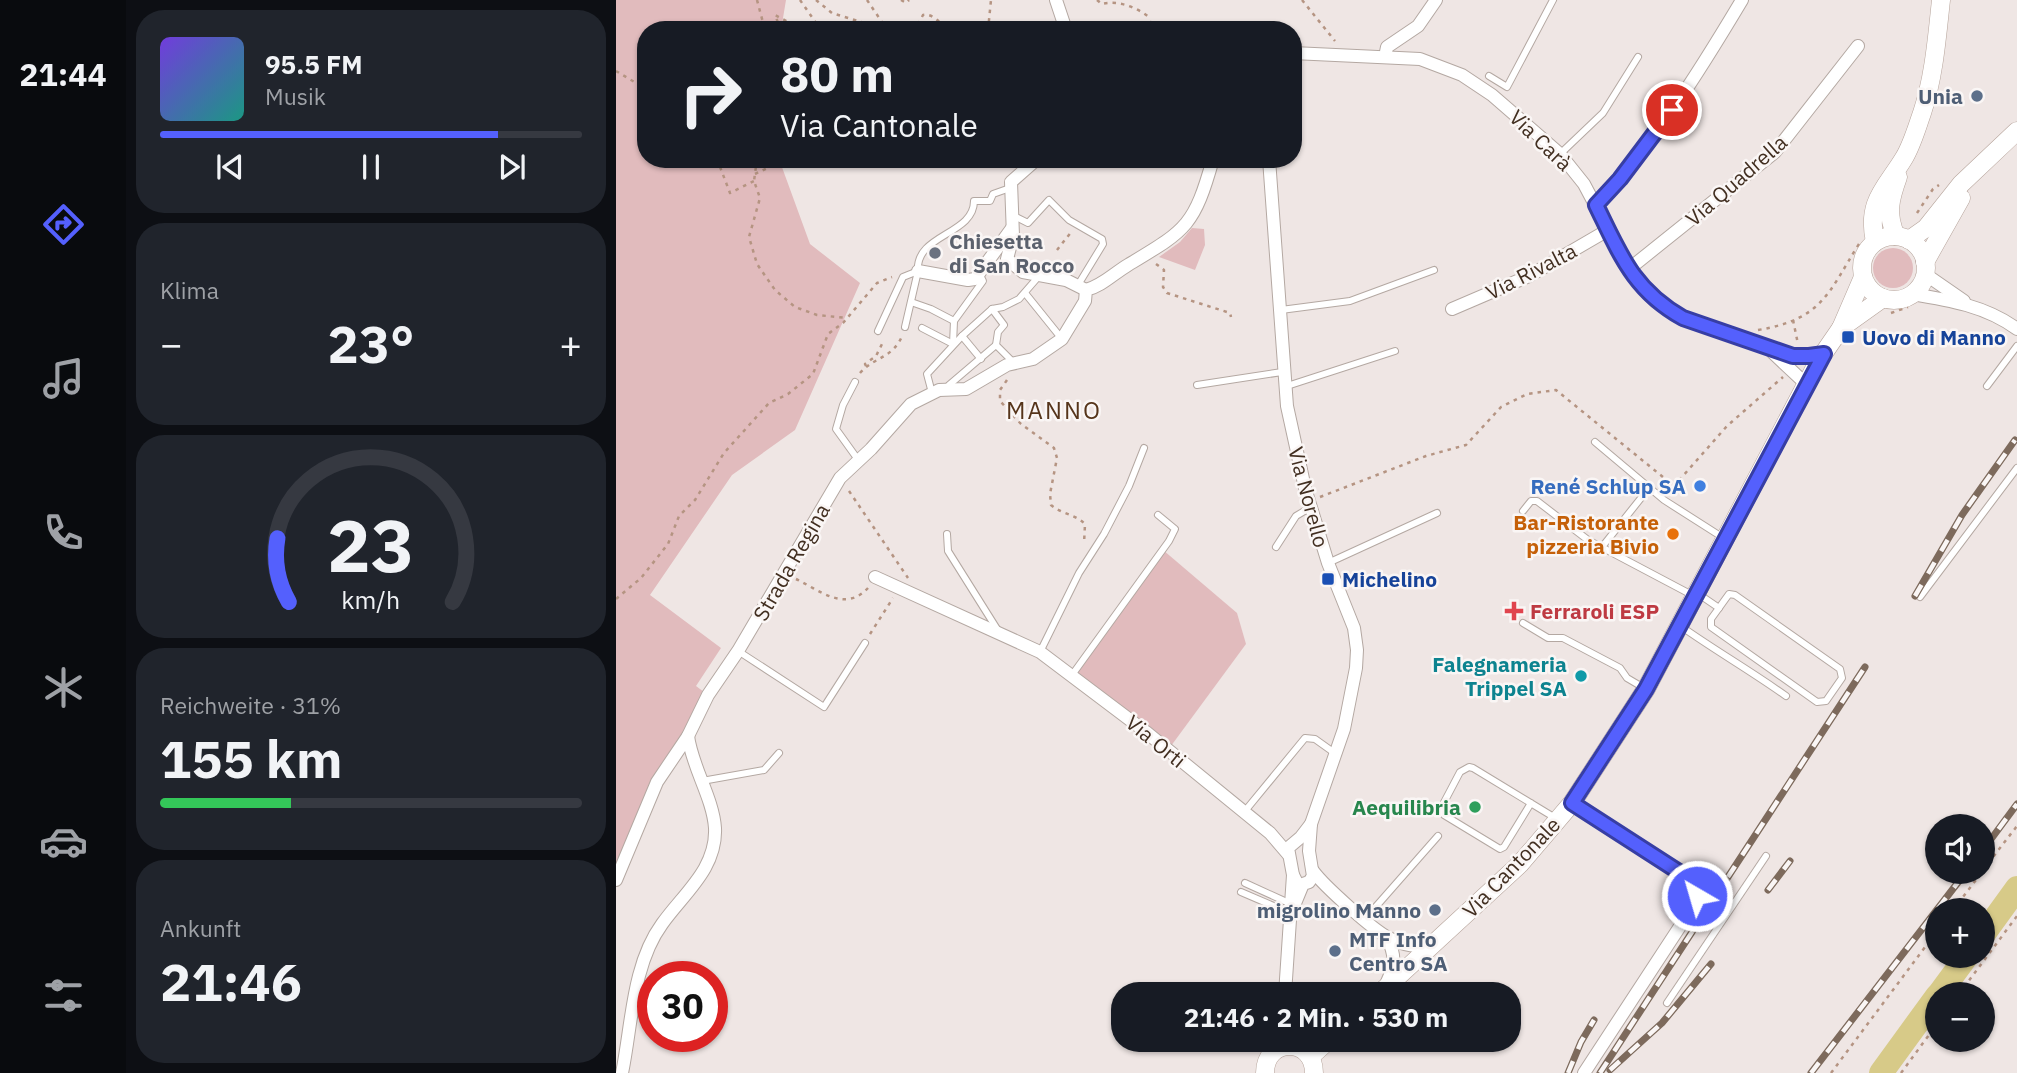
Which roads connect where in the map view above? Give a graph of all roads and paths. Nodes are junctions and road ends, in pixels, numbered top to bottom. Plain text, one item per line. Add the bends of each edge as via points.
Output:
1 (757, 0) edge
2 (800, 0) edge
3 (816, 0) edge
4 (867, 0) edge
5 (903, 0) edge
6 (909, 0) edge
7 (991, 0) edge
8 (1056, 0) edge
9 (1097, 0) edge
10 (1302, 0) edge
11 (1436, 0) edge
12 (1553, 0) edge
13 (1742, 0) edge
14 (1941, 0) edge
15 (763, 21) edge
16 (777, 21) edge
17 (786, 21) edge
18 (815, 21) edge
19 (858, 21) edge
20 (881, 21) edge
21 (920, 21) edge
22 (937, 21) edge
23 (989, 21) edge
24 (1063, 21) edge
25 (1152, 21) edge
26 (1333, 39) dead end
27 (1858, 46) dead end
28 (1302, 53) edge
29 (1385, 57) junction
30 (1638, 57) dead end
31 (616, 71) edge
32 (1489, 76) dead end
33 (637, 84) edge
34 (2017, 131) edge
35 (1560, 154) junction
36 (1905, 157) junction
37 (720, 168) edge
38 (756, 168) edge
39 (768, 168) edge
40 (1026, 168) edge
41 (1211, 168) edge
42 (1270, 168) edge
43 (1977, 170) junction
44 (755, 174) junction
45 (754, 181) junction
46 (1010, 188) junction
47 (1596, 205) junction
48 (1011, 214) junction
49 (1076, 225) junction
50 (1012, 228) junction
51 (1608, 230) junction
52 (1903, 238) junction
53 (1869, 241) junction
54 (1057, 250) dead end
55 (1145, 256) junction
56 (1925, 268) junction
57 (1629, 269) junction
58 (1434, 270) dead end
59 (912, 272) junction
60 (1040, 274) junction
61 (980, 275) junction
62 (1863, 277) junction
63 (1082, 288) junction
64 (1026, 293) junction
65 (1913, 299) junction
66 (911, 302) junction
67 (1887, 305) junction
68 (1973, 306) junction
69 (992, 309) junction
70 (1452, 309) dead end
71 (1279, 310) junction
72 (1231, 317) dead end
73 (847, 318) junction
74 (1793, 320) junction
75 (954, 321) junction
76 (905, 327) joint
77 (922, 328) dead end
78 (1841, 328) junction
79 (2017, 329) edge
80 (878, 331) dead end
81 (1747, 331) dead end
82 (962, 336) junction
83 (1062, 339) junction
84 (953, 344) junction
85 (881, 345) dead end
86 (996, 345) junction
87 (1763, 346) junction
88 (2017, 346) edge
89 (1395, 351) dead end
90 (1799, 351) dead end
91 (1824, 354) junction
92 (981, 359) junction
93 (1014, 363) junction
94 (866, 366) junction
95 (1282, 372) junction
96 (1786, 375) dead end
97 (855, 382) joint
98 (1806, 384) junction
99 (1197, 385) dead end
100 (1987, 386) dead end
101 (1284, 387) junction
102 (947, 390) junction
103 (933, 393) junction
104 (1595, 442) dead end
105 (1144, 448) dead end
106 (859, 461) junction
107 (2017, 468) edge
108 (839, 478) junction
109 (1649, 488) junction
110 (1310, 504) junction
111 (1523, 511) dead end
112 (1437, 513) dead end
113 (1158, 515) dead end
114 (947, 534) dead end
115 (1725, 540) junction
116 (1276, 547) dead end
117 (1602, 547) junction
118 (1328, 564) junction
119 (1082, 568) junction
120 (786, 570) junction
121 (876, 576) joint
122 (899, 588) junction
123 (1696, 595) junction
124 (1920, 597) dead end
125 (921, 598) junction
126 (616, 599) edge
127 (1719, 608) junction
128 (1523, 623) dead end
129 (1680, 626) junction
130 (1001, 635) junction
131 (865, 643) joint
132 (738, 651) junction
133 (1040, 652) junction
134 (1072, 675) junction
135 (1646, 689) junction
136 (1786, 696) dead end
137 (688, 736) junction
138 (779, 753) dead end
139 (1336, 754) junction
140 (700, 781) junction
141 (1531, 803) junction
142 (1572, 803) junction
143 (1243, 813) junction
144 (1558, 820) junction
145 (1311, 824) junction
146 (2017, 826) edge
147 (1438, 836) dead end
148 (1292, 846) junction
149 (1309, 850) junction
150 (1995, 854) edge
151 (1766, 856) dead end
152 (1304, 878) junction
153 (616, 880) edge
154 (1245, 883) dead end
155 (1697, 890) junction
156 (1241, 892) dead end
157 (1732, 906) junction
158 (1291, 909) junction
159 (2017, 916) edge
160 (1365, 919) junction
161 (1386, 937) junction
162 (1433, 945) junction
163 (1925, 947) edge
164 (1286, 982) edge
165 (1386, 982) edge
166 (1392, 982) edge
167 (1968, 982) edge
168 (1667, 1003) dead end
169 (1925, 1040) edge
170 (1273, 1052) edge
171 (1262, 1071) edge
172 (622, 1073) edge
173 (1584, 1073) edge
174 (1831, 1073) edge
175 (1900, 1073) edge

1 - 15 path
2 - 18 path
3 - 19 path via 832,13
4 - 20 path
5 - 6 path
7 - 23 path
8 - 24 street
9 - 25 path via 1133,5
10 - 26 path
11 - 29 street via 1418,26 1387,47
12 - 32 lane via 1507,87
13 - 47 street via 1699,72 1645,148
14 - 36 main road via 1923,111
16 - 17 path via 775,15
21 - 22 path via 926,14
27 - 57 street, Via Quadrella via 1775,152
28 - 29 street, Via Carà
29 - 35 street, Via Carà via 1420,59 1462,75
30 - 35 lane via 1603,113
31 - 33 path
34 - 43 main road
35 - 47 street, Via Carà
36 - 52 main road via 1889,205 1889,219
36 - 53 main road via 1878,197
37 - 45 path via 730,193
38 - 44 path
39 - 44 path
40 - 46 street via 1014,177
41 - 55 street via 1189,220
42 - 71 street, Via Norello
43 - 52 main road via 1922,232
43 - 56 main road
44 - 45 path
45 - 73 path via 760,198 749,237 757,264 775,290 795,307
46 - 48 street
46 - 59 lane via 993,194 990,201 974,201 965,220 926,247
47 - 51 street, Via Carà
48 - 49 lane via 1028,223 1048,200
48 - 50 street
49 - 54 path
49 - 63 lane via 1103,242
50 - 60 street via 1008,261 1023,272
50 - 61 street
51 - 57 street, Via Carà
51 - 70 street, Via Rivalta via 1529,276
52 - 53 main road
52 - 56 main road via 1920,249
53 - 62 main road
53 - 74 path via 1825,300
55 - 63 street via 1098,286
55 - 72 path via 1164,270 1167,293
56 - 65 main road
56 - 68 street
57 - 87 street, Via Carà via 1667,309
58 - 71 lane via 1350,301
59 - 61 street via 968,280
59 - 66 lane
59 - 73 path via 884,279
59 - 80 lane
60 - 63 street
60 - 64 lane
61 - 75 lane via 984,281
62 - 67 main road
62 - 78 main road
63 - 83 street via 1085,302
64 - 69 lane
64 - 83 lane
65 - 67 path
65 - 67 main road
65 - 68 street
66 - 75 lane
66 - 76 lane
67 - 78 main road, Via Cantonale
68 - 79 street via 1992,308
69 - 82 lane
69 - 86 lane via 1004,325
71 - 95 street, Via Norello
73 - 126 path via 825,339 813,374 769,403 724,453 695,500 679,516 668,544 641,578
74 - 81 path
74 - 90 path
75 - 84 lane
76 - 94 path via 894,350
77 - 84 lane
78 - 91 main road, Via Cantonale
82 - 84 lane
82 - 92 lane
83 - 93 street, Strada Regina via 1033,359
84 - 103 lane via 927,374
85 - 94 path
86 - 92 lane
86 - 93 lane
87 - 91 street, Via Carà via 1797,356
87 - 98 street
88 - 100 lane
89 - 101 lane
91 - 98 main road, Via Cantonale
92 - 102 lane
93 - 102 street, Strada Regina via 966,389
93 - 119 path via 1019,369 1001,386 1000,401 1021,424 1054,447 1057,458 1051,505 1085,524
94 - 97 path
95 - 99 lane
95 - 101 street, Via Norello
96 - 110 path via 1727,426 1674,486 1556,390 1527,394 1501,407 1466,445 1426,456
97 - 106 lane via 836,429
98 - 115 main road, Via Cantonale
101 - 110 street, Via Norello
102 - 103 street, Strada Regina
103 - 106 street, Strada Regina via 905,409
104 - 109 lane
105 - 119 lane via 1129,486
106 - 108 street, Strada Regina
107 - 124 lane
108 - 120 street, Strada Regina
108 - 125 path
109 - 115 lane
109 - 117 lane
110 - 116 lane via 1296,516
110 - 118 street, Via Norello
111 - 117 lane via 1537,501
112 - 118 lane
113 - 134 lane via 1175,529 1169,541
114 - 130 lane via 948,551
115 - 123 main road, Via Cantonale
117 - 123 lane
118 - 139 street, Via Norello via 1354,628 1357,650
119 - 133 lane
120 - 121 path via 823,595 842,601 861,595
120 - 132 street, Strada Regina
121 - 122 street, Via Orti
122 - 125 street, Via Orti
122 - 131 path
123 - 127 lane
123 - 129 main road, Via Cantonale
125 - 130 street, Via Orti
127 - 127 lane via 1729,594 1735,595 1840,669 1842,678 1826,701 1817,702 1711,627 1709,622
128 - 135 lane via 1620,668
129 - 135 main road, Via Cantonale
129 - 136 lane
130 - 133 street, Via Orti
131 - 132 lane via 824,707
132 - 137 street, Strada Regina via 708,695
133 - 134 street, Via Orti
134 - 143 street, Via Orti
135 - 142 main road, Via Cantonale
137 - 140 street
137 - 153 street, Strada Regina via 657,782
138 - 140 lane via 764,769
139 - 143 lane via 1315,739 1305,738
139 - 145 street, Via Norello
140 - 172 street via 715,828 712,850 705,870 649,945
141 - 141 lane via 1469,767 1460,772 1440,810 1500,849
141 - 144 lane
142 - 144 main road, Via Cantonale
142 - 155 street via 1690,879
143 - 148 street, Via Orti
144 - 162 main road, Via Cantonale via 1520,864
145 - 148 street, Via Norello
145 - 149 street, Via Norello
146 - 150 path
147 - 160 lane
148 - 149 street via 1304,843
148 - 152 street, Via Norello
149 - 152 street, Via Norello
151 - 157 lane
152 - 158 street, Via Norello
152 - 160 street via 1326,886
154 - 158 lane
155 - 157 lane via 1706,888
155 - 173 street via 1694,905
156 - 158 lane
157 - 168 lane
158 - 164 street, Via Norello
159 - 167 path
160 - 161 street
161 - 162 street via 1412,947
161 - 165 street via 1394,950 1394,965
162 - 166 main road, Via Cantonale
163 - 174 path
169 - 175 path
170 - 171 main road

